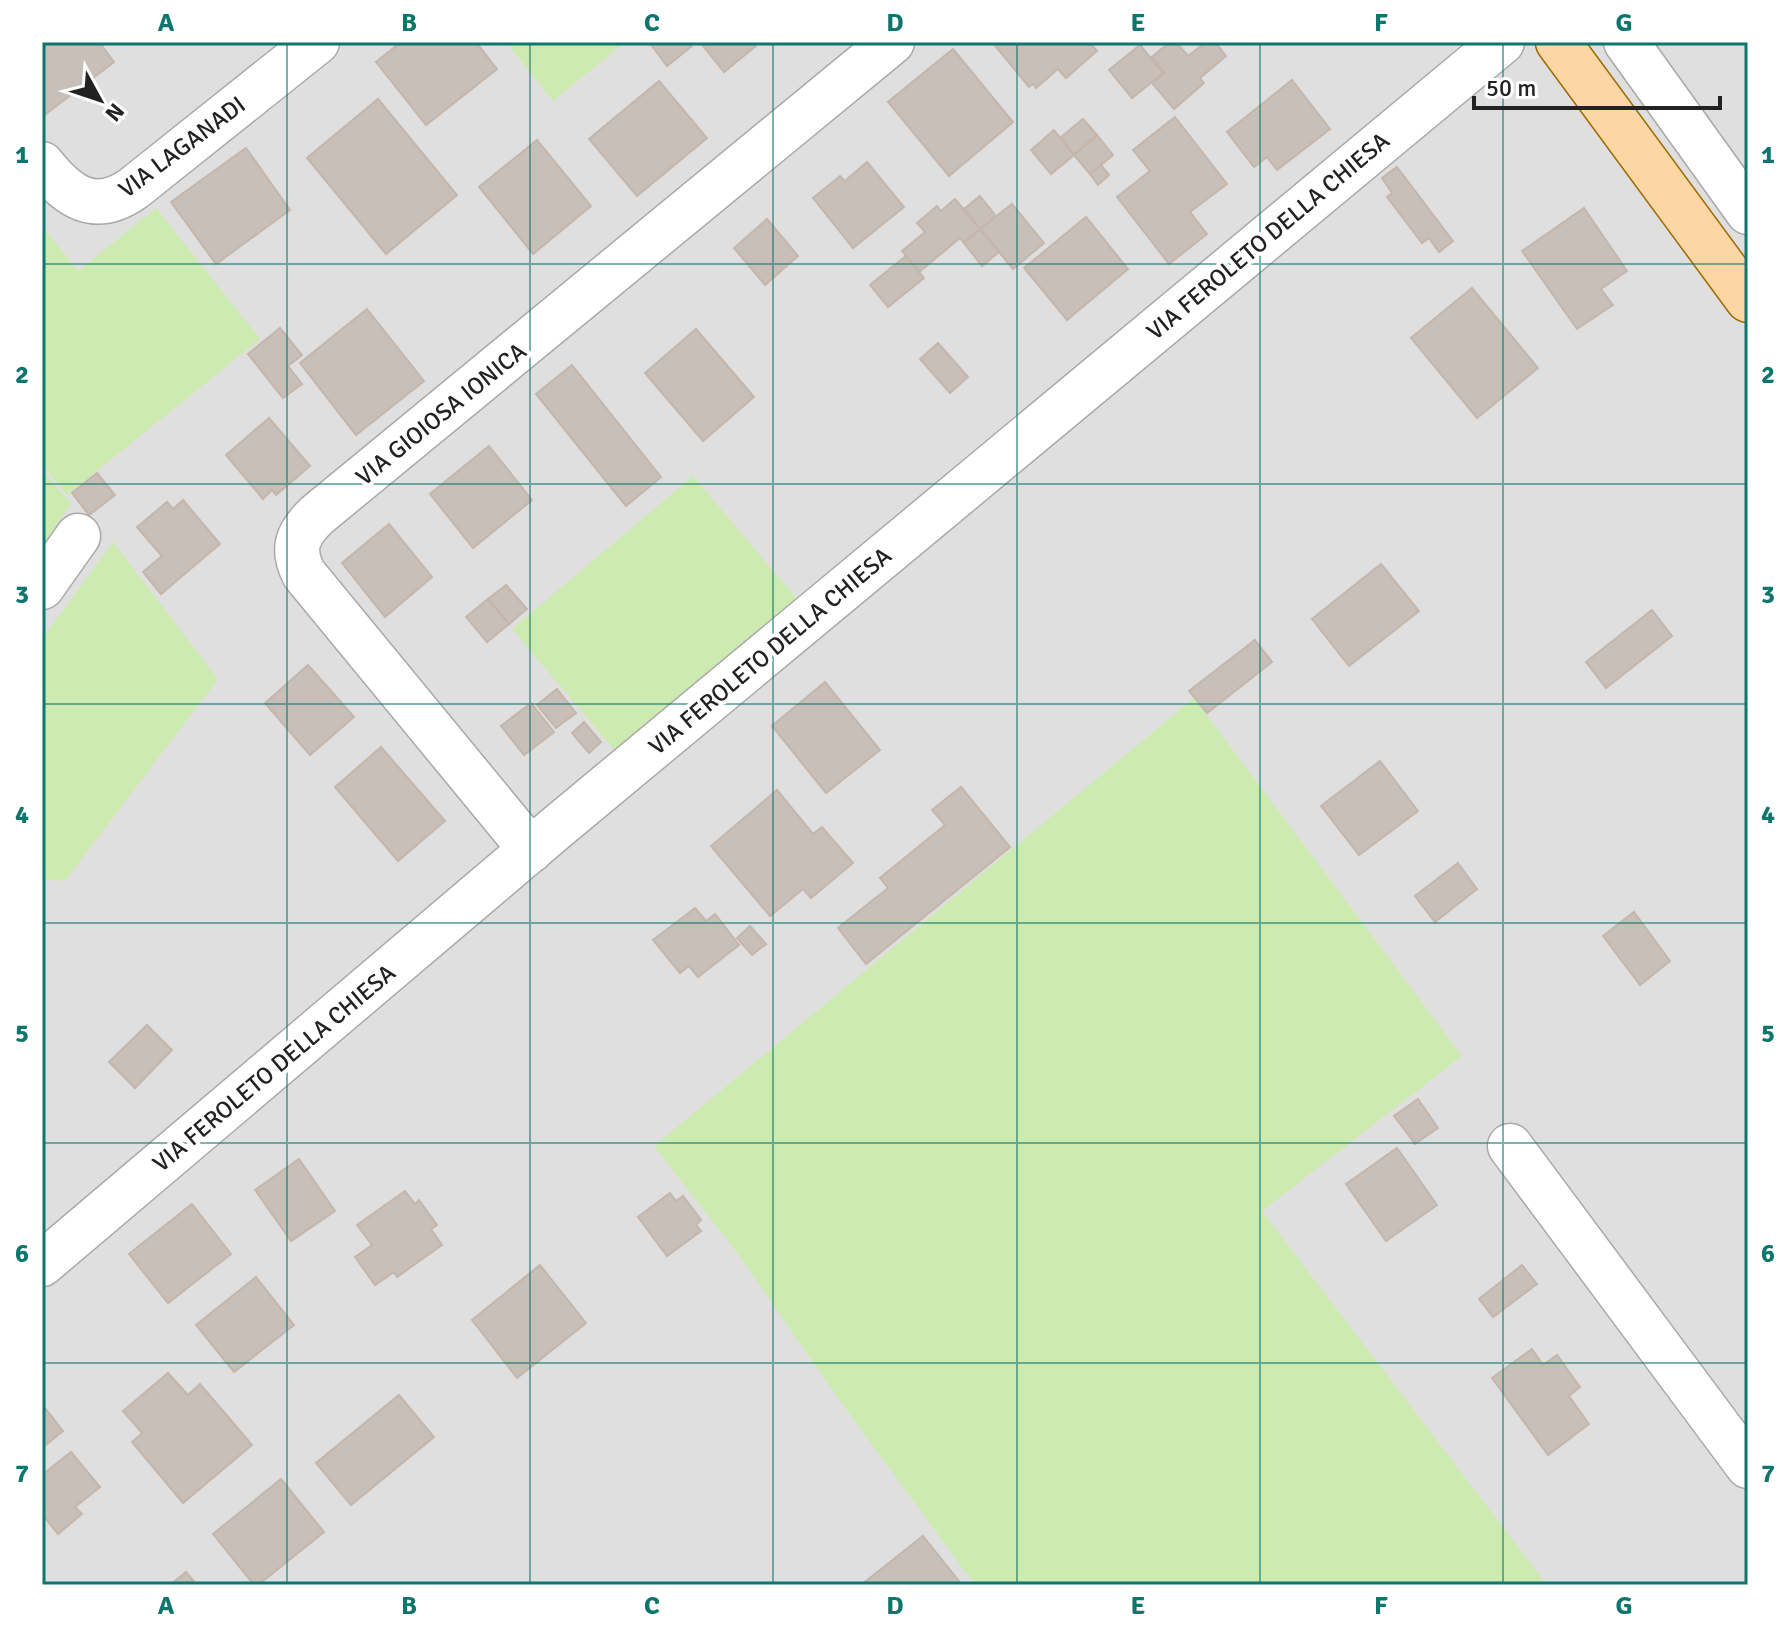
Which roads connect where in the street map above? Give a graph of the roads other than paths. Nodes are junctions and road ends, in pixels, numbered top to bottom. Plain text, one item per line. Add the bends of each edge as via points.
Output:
1 (317, 42) edge
2 (892, 42) edge
3 (1502, 42) edge
4 (1558, 42) edge
5 (1626, 42) edge
6 (42, 164) edge
7 (1748, 212) edge
8 (1748, 300) edge
9 (78, 536) dead end
10 (42, 587) edge
11 (531, 850) junction
12 (1510, 1146) dead end
13 (42, 1264) edge
14 (1748, 1466) edge

1 - 6 street, VIA LAGANADI via 122,196 83,200 64,189
2 - 11 street, VIA GIOIOSA IONICA via 317,515 299,537 296,556 304,574
3 - 11 street, VIA FEROLETO DELLA CHIESA
4 - 8 main road
5 - 7 street
9 - 10 street
11 - 13 street, VIA FEROLETO DELLA CHIESA
12 - 14 street

